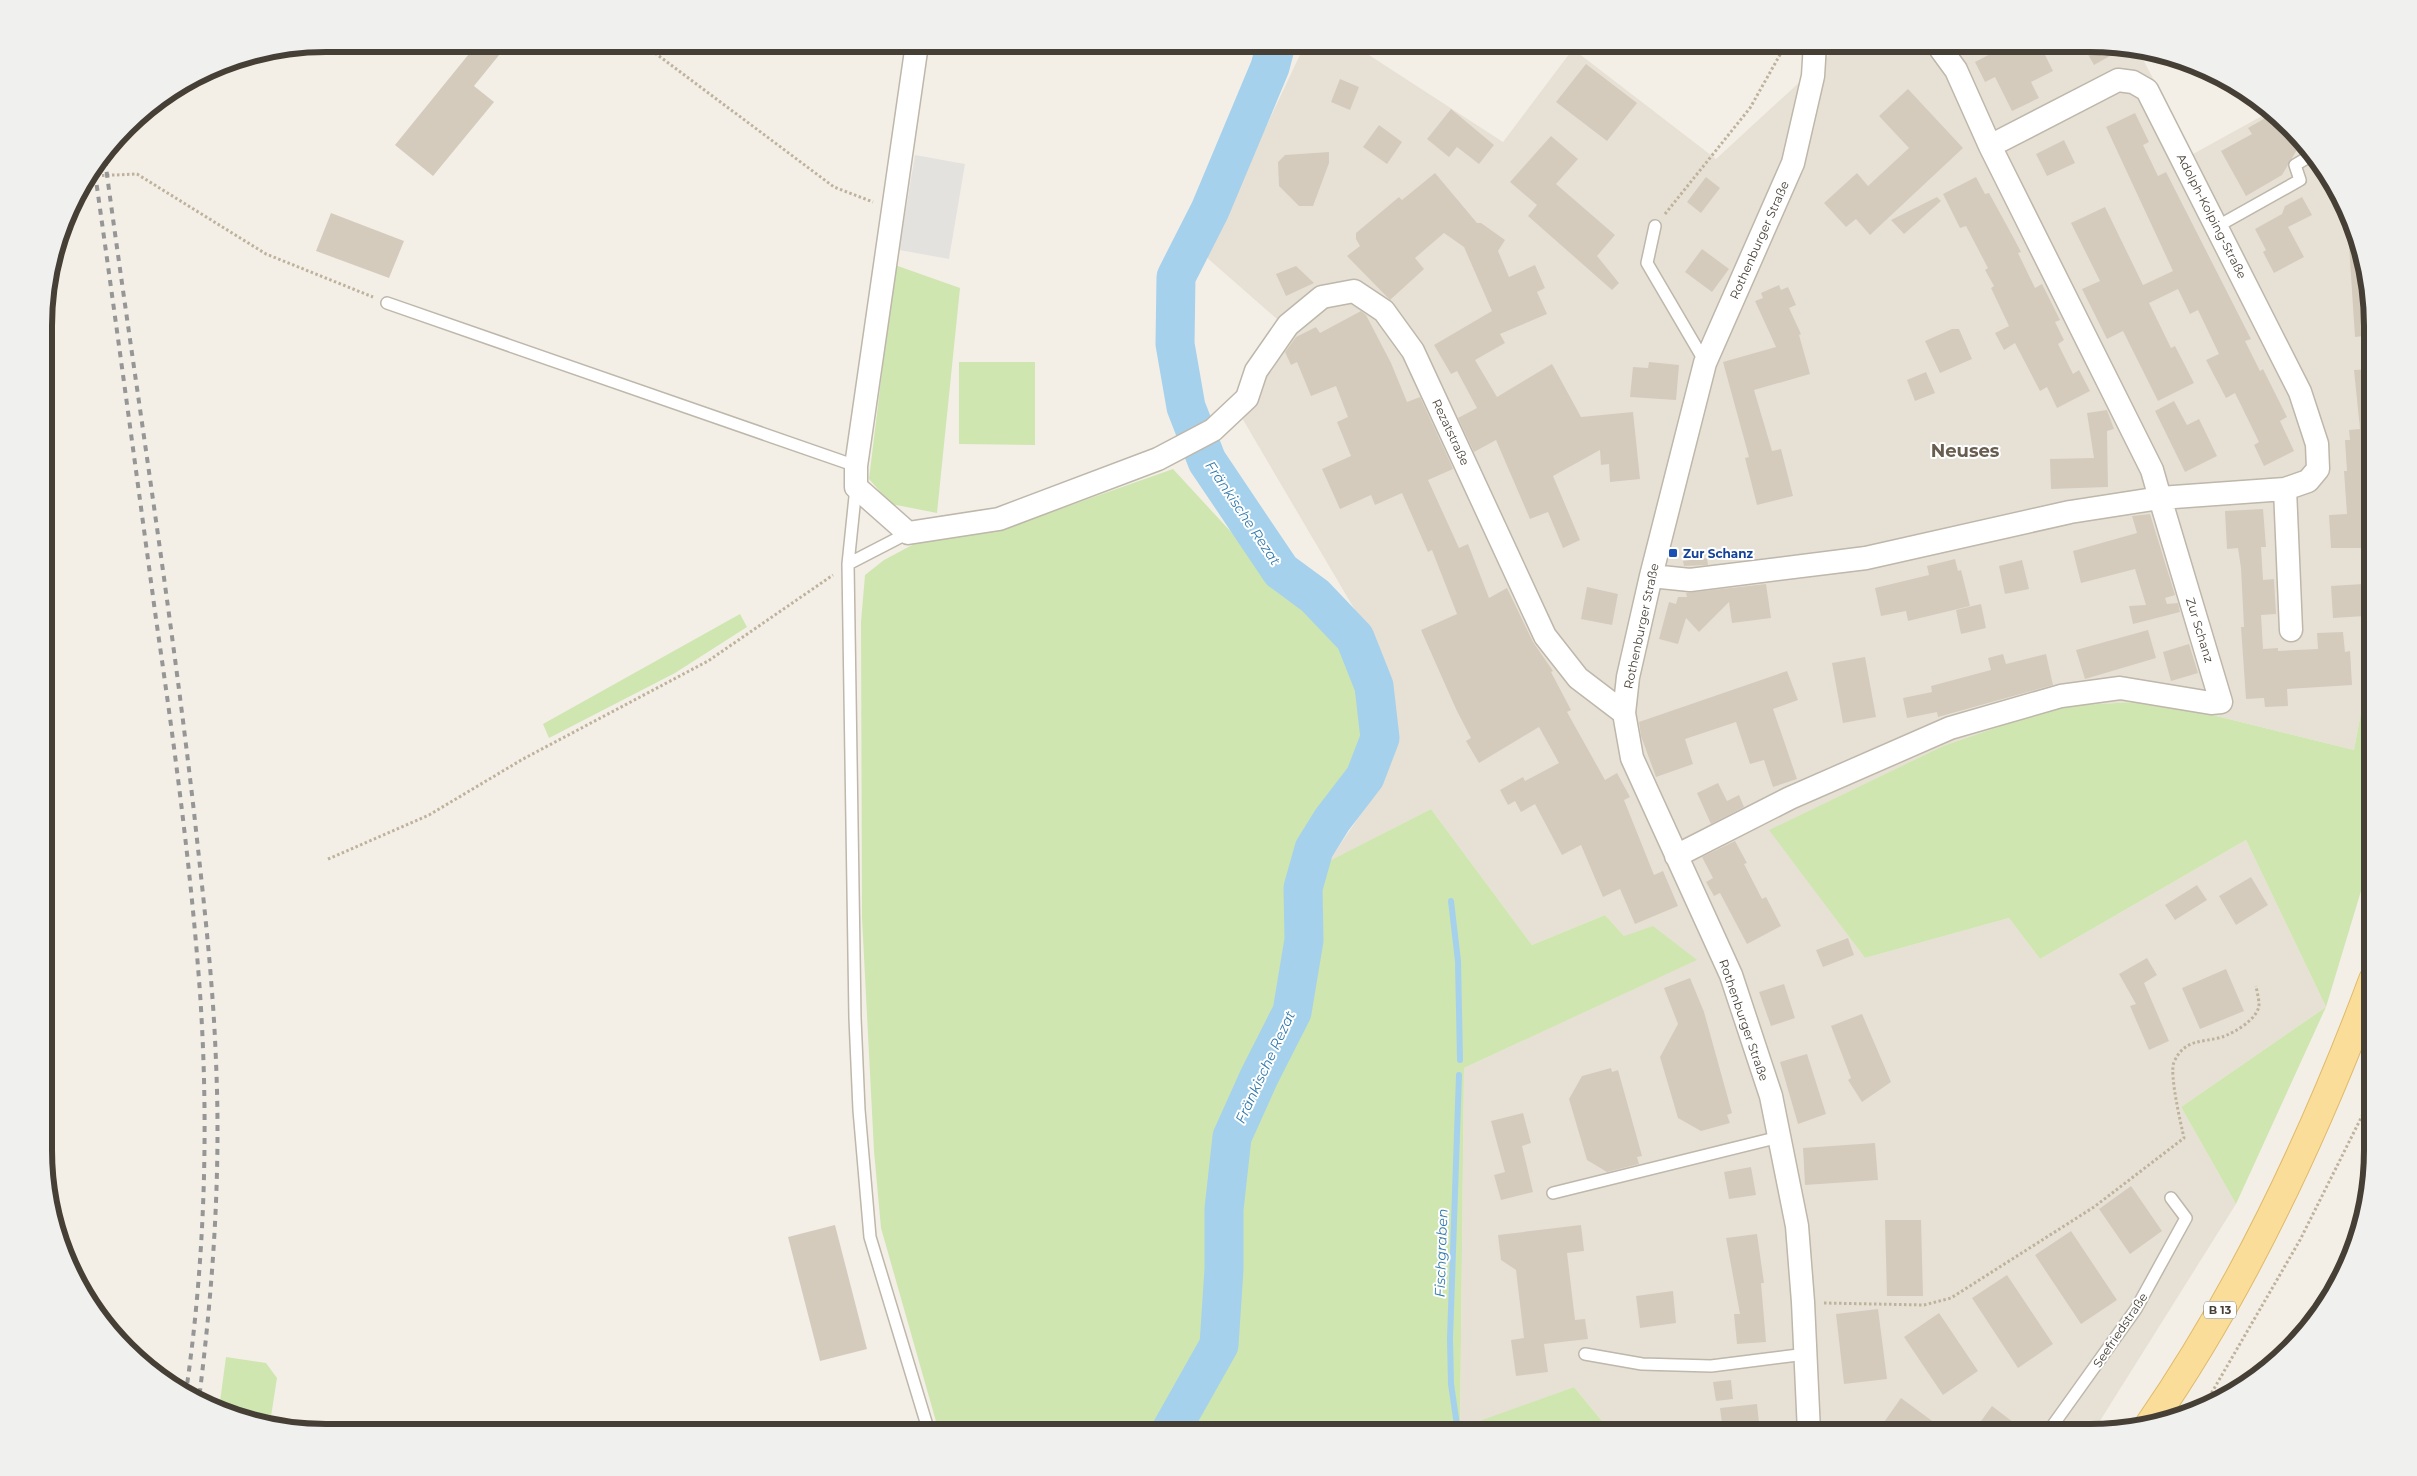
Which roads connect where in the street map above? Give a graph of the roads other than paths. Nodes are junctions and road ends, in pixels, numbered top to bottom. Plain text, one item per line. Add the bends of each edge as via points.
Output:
1 (916, 53) edge
2 (1814, 53) edge
3 (1944, 53) edge
4 (1990, 146) junction
5 (2307, 158) edge
6 (1655, 226) road end
7 (2218, 226) junction
8 (388, 303) road end
9 (1705, 363) junction
10 (856, 476) junction
11 (2286, 489) junction
12 (2160, 498) junction
13 (908, 533) junction
14 (848, 564) junction
15 (1651, 576) junction
16 (2291, 630) dead end
17 (1624, 712) junction
18 (1676, 856) junction
19 (2364, 1003) edge
20 (1779, 1137) junction
21 (1553, 1193) dead end
22 (2171, 1198) dead end
23 (1585, 1354) dead end
24 (1806, 1354) junction
25 (2155, 1415) edge
26 (927, 1424) edge
27 (1809, 1424) edge
28 (2054, 1424) edge

1 - 10 street
2 - 9 street, Rothenburger Straße via 1813,76 1793,163
3 - 4 street via 1956,70
4 - 7 street, Adolph-Kolping-Straße via 2118,80 2133,82 2147,90
4 - 12 street via 2152,470
5 - 7 lane via 2295,166 2300,180
6 - 9 lane via 1647,262
7 - 11 street, Adolph-Kolping-Straße via 2300,392 2317,444 2318,468 2308,482
8 - 10 lane
9 - 15 street, Rothenburger Straße
10 - 13 street
10 - 14 lane
11 - 12 street, Adolph-Kolping-Straße
11 - 16 street
12 - 15 street via 2070,512 1866,558 1690,580
12 - 18 street, Zur Schanz via 2221,702 2120,688 2061,696 1950,728 1790,798
13 - 14 lane
13 - 17 street, Rezatstraße via 999,519 1158,459 1213,430 1247,398 1256,371 1288,325 1322,297 1354,291 1384,311 1413,351 1545,636 1578,678
14 - 26 lane via 858,1110 870,1236
15 - 17 street, Rothenburger Straße via 1628,677
17 - 18 street, Rothenburger Straße via 1632,758
18 - 20 street, Rothenburger Straße via 1731,975 1771,1096
19 - 25 main road, B 13 via 2318,1119 2280,1198 2194,1357
20 - 21 lane
20 - 24 street, Rothenburger Straße via 1797,1226
22 - 28 lane, Seefriedstraße via 2186,1218 2136,1309
23 - 24 lane via 1642,1364 1711,1366
24 - 27 street, Rothenburger Straße

